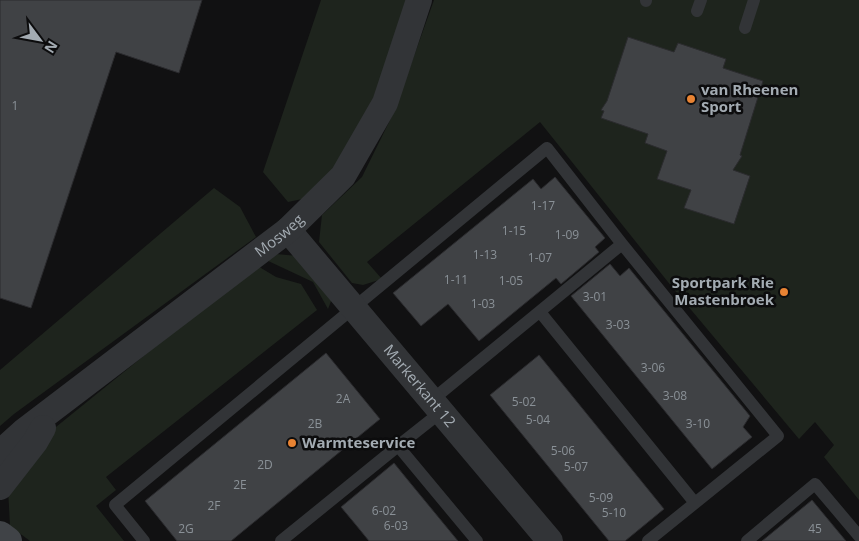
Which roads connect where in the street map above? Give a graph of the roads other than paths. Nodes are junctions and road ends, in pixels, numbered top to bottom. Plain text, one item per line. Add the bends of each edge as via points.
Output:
1 (419, 0) edge
2 (754, 0) edge
3 (745, 28) dead end
4 (288, 230) junction
5 (622, 244) junction
6 (353, 307) junction
7 (540, 312) junction
8 (56, 406) junction
9 (437, 406) junction
10 (398, 446) junction
11 (0, 453) edge
12 (0, 487) edge
13 (695, 503) junction
14 (0, 535) edge
15 (859, 536) edge
16 (8, 541) edge
17 (144, 541) edge
18 (281, 541) edge
19 (477, 541) edge
20 (550, 541) edge
21 (648, 541) edge
22 (747, 541) edge

1 - 4 street, Mosweg via 385,103 343,176
2 - 3 lane
4 - 6 street, Markerkant 12
4 - 8 street, Mosweg
5 - 6 lane via 547,148
5 - 7 lane
5 - 13 lane via 778,436
6 - 9 street, Markerkant 12
6 - 17 lane via 114,505
7 - 9 lane
7 - 13 lane
8 - 11 street, Mosweg
8 - 12 street, Mosweg via 35,442
9 - 10 lane
9 - 20 street, Markerkant 12
10 - 18 lane
10 - 19 lane
13 - 21 lane
14 - 16 main road
15 - 22 lane via 816,484

